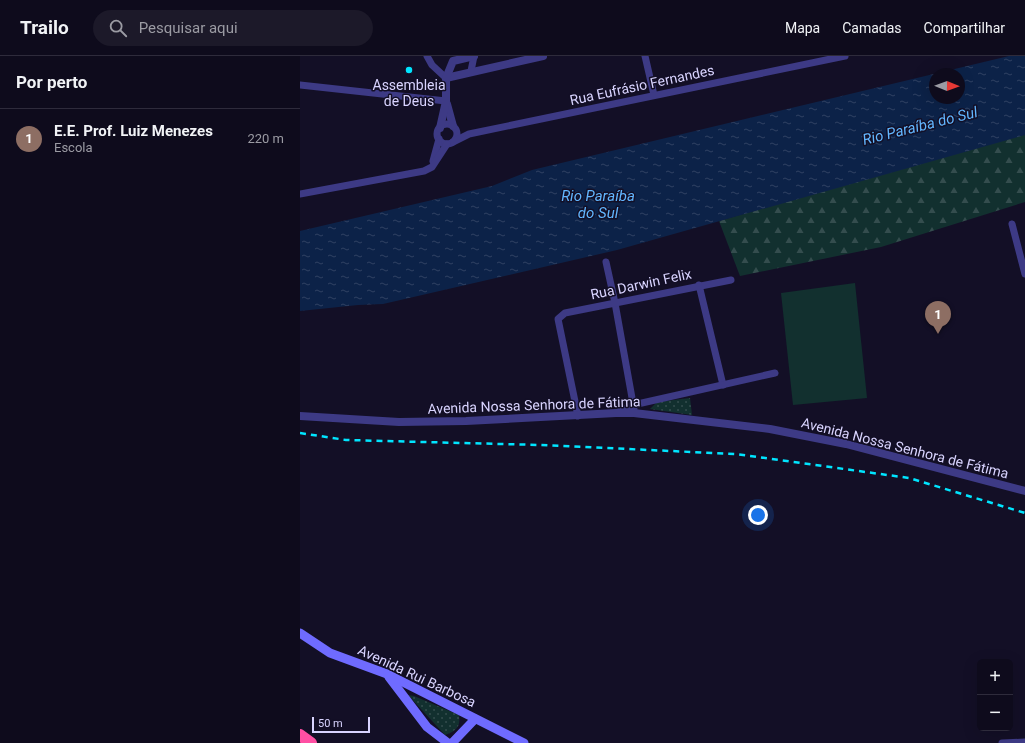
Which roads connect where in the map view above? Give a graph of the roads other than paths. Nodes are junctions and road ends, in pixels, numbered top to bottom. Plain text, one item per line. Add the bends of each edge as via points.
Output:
1 (427, 56) edge
2 (474, 56) edge
3 (544, 56) edge
4 (645, 56) edge
5 (844, 56) edge
6 (471, 71) junction
7 (446, 78) junction
8 (300, 85) edge
9 (654, 96) junction
10 (446, 101) junction
11 (440, 128) junction
12 (455, 128) junction
13 (469, 134) junction
14 (439, 139) junction
15 (450, 143) junction
16 (432, 167) junction
17 (300, 194) edge
18 (1012, 224) dead end
19 (606, 262) dead end
20 (1025, 274) edge
21 (731, 280) dead end
22 (699, 285) junction
23 (615, 303) junction
24 (775, 373) dead end
25 (723, 385) junction
26 (633, 405) junction
27 (616, 413) junction
28 (634, 413) junction
29 (300, 416) edge
30 (578, 416) junction
31 (1025, 491) edge
32 (300, 633) edge
33 (387, 674) junction
34 (476, 719) junction
35 (300, 735) edge
36 (1025, 742) edge
37 (311, 743) edge
38 (448, 743) edge
39 (452, 743) edge
40 (524, 743) edge
41 (1002, 743) edge

1 - 7 street via 432,65
2 - 6 street
2 - 7 street via 454,61
3 - 6 street
4 - 9 street
5 - 9 street, Rua Eufrásio Fernandes
6 - 7 street
7 - 10 street
8 - 10 street
9 - 13 street, Rua Eufrásio Fernandes
10 - 11 street
10 - 12 street
11 - 12 street via 447,124
11 - 14 street
12 - 13 street
12 - 15 street via 457,137
13 - 15 street
14 - 15 street via 442,143
14 - 16 street
15 - 16 street
16 - 17 street via 424,171
18 - 20 street
19 - 23 street
21 - 22 street, Rua Darwin Felix
22 - 23 street, Rua Darwin Felix
22 - 25 street
23 - 26 street
23 - 30 street, Rua Darwin Felix via 565,313 558,319
24 - 25 street
25 - 26 street
26 - 27 street
26 - 28 street
27 - 28 street, Avenida Nossa Senhora de Fátima
27 - 30 street, Avenida Nossa Senhora de Fátima
28 - 31 street, Avenida Nossa Senhora de Fátima via 770,429 846,444
29 - 30 street, Avenida Nossa Senhora de Fátima via 399,422
32 - 33 main road, Avenida Rui Barbosa via 330,653
33 - 34 main road, Avenida Rui Barbosa
33 - 38 main road via 427,727
34 - 39 main road
34 - 40 main road, Avenida Rui Barbosa
35 - 37 highway
36 - 41 street

